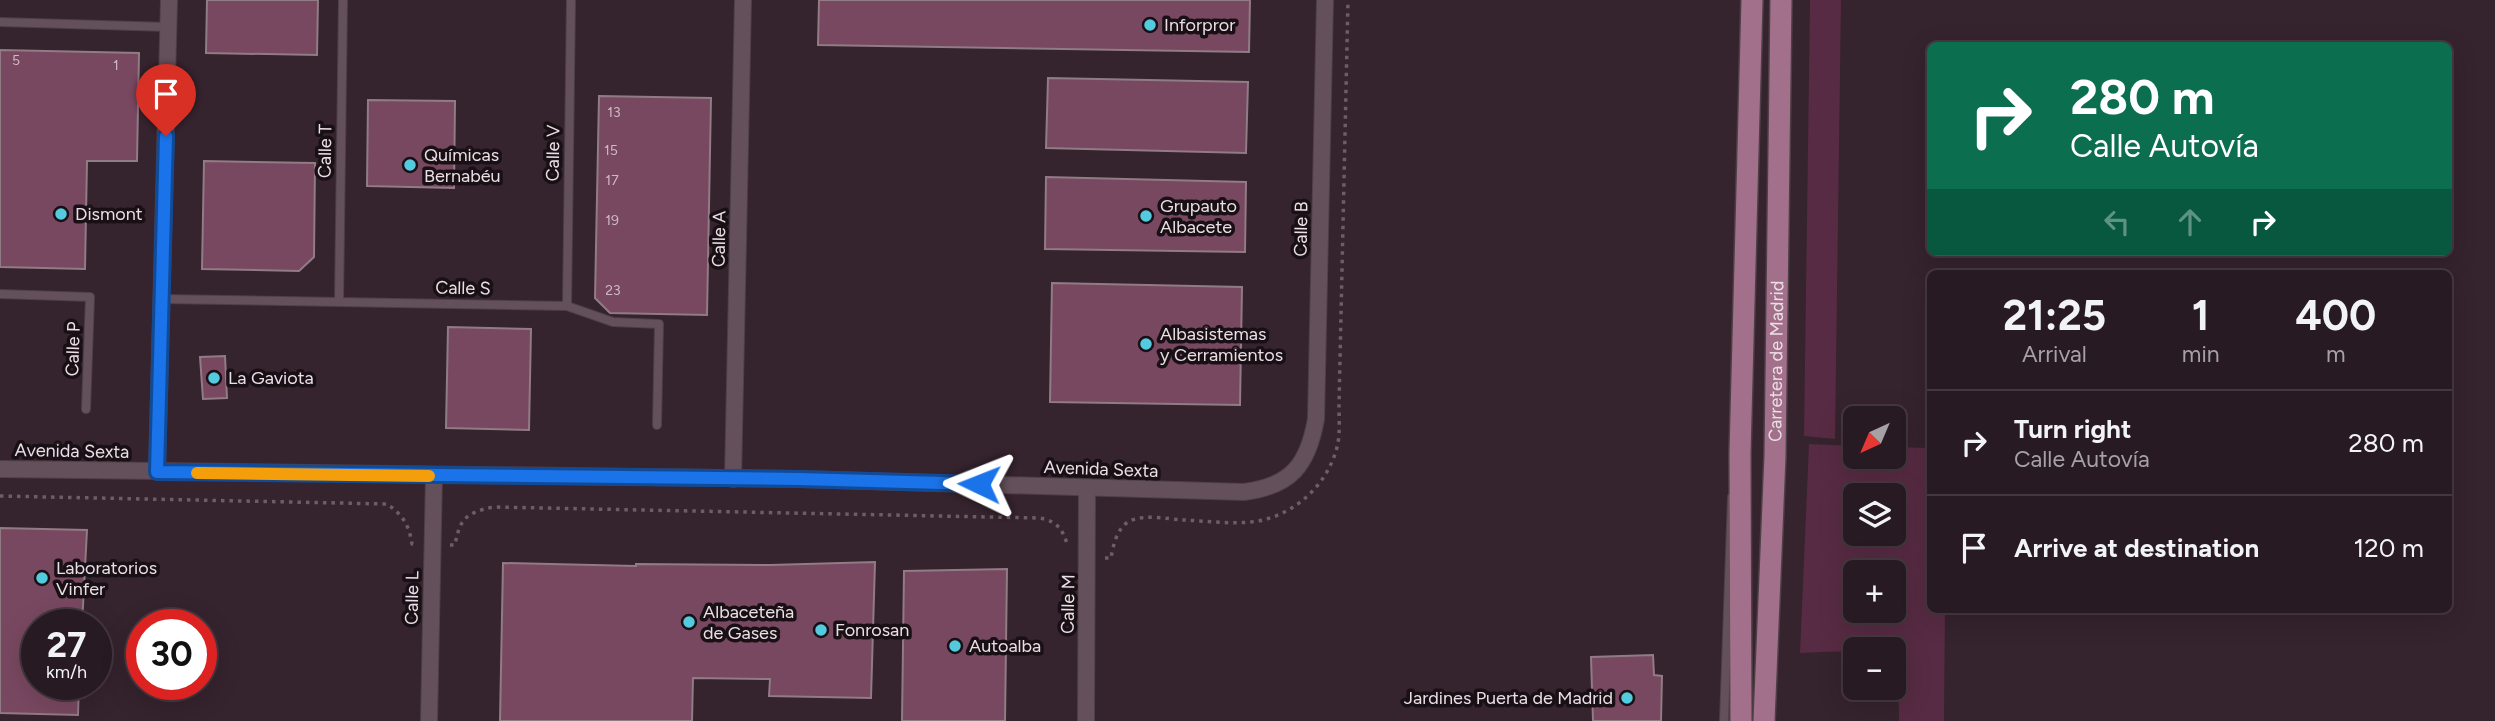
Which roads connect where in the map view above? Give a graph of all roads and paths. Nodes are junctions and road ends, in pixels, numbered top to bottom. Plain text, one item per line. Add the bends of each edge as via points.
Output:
1 (170, 0) edge
2 (343, 0) edge
3 (571, 0) edge
4 (743, 0) edge
5 (1325, 0) edge
6 (1348, 0) edge
7 (1752, 0) edge
8 (1781, 0) edge
9 (0, 22) edge
10 (169, 27) junction
11 (0, 294) edge
12 (163, 299) junction
13 (339, 302) junction
14 (567, 306) junction
15 (86, 409) dead end
16 (657, 425) dead end
17 (1740, 453) junction
18 (1306, 457) joint
19 (0, 469) edge
20 (157, 472) junction
21 (434, 476) junction
22 (733, 479) junction
23 (1087, 488) junction
24 (0, 496) edge
25 (432, 545) junction
26 (1087, 556) junction
27 (1766, 715) edge
28 (429, 721) edge
29 (1086, 721) edge
30 (1724, 721) edge
31 (1741, 721) edge

1 - 10 street
2 - 13 lane, Calle T
3 - 14 lane, Calle V
4 - 22 street, Calle A
5 - 18 street, Calle B via 1316,419
6 - 26 path via 1338,443 1328,471 1315,490 1280,514 1240,523 1129,521 1119,532 1111,558
7 - 17 main road, Carretera de Madrid
8 - 27 main road, Carretera de Madrid via 1775,456
9 - 10 lane
10 - 12 street
11 - 15 lane, Calle P via 90,297
12 - 13 lane, Calle S
12 - 20 street
13 - 14 lane, Calle S
14 - 16 lane, Calle S via 613,321 659,324
17 - 30 lane via 1730,508
17 - 31 main road, Carretera de Madrid
18 - 23 street, Avenida Sexta via 1281,481 1262,490
19 - 20 street, Avenida Sexta
20 - 21 street, Avenida Sexta
21 - 22 street, Avenida Sexta
21 - 25 street, Calle L
22 - 23 street, Avenida Sexta
23 - 26 street, Calle M
24 - 25 path via 387,504 401,514 412,544
25 - 26 path via 455,545 459,526 471,512 493,507 1040,518 1061,528 1070,555
25 - 28 street, Calle L
26 - 29 street, Calle M

